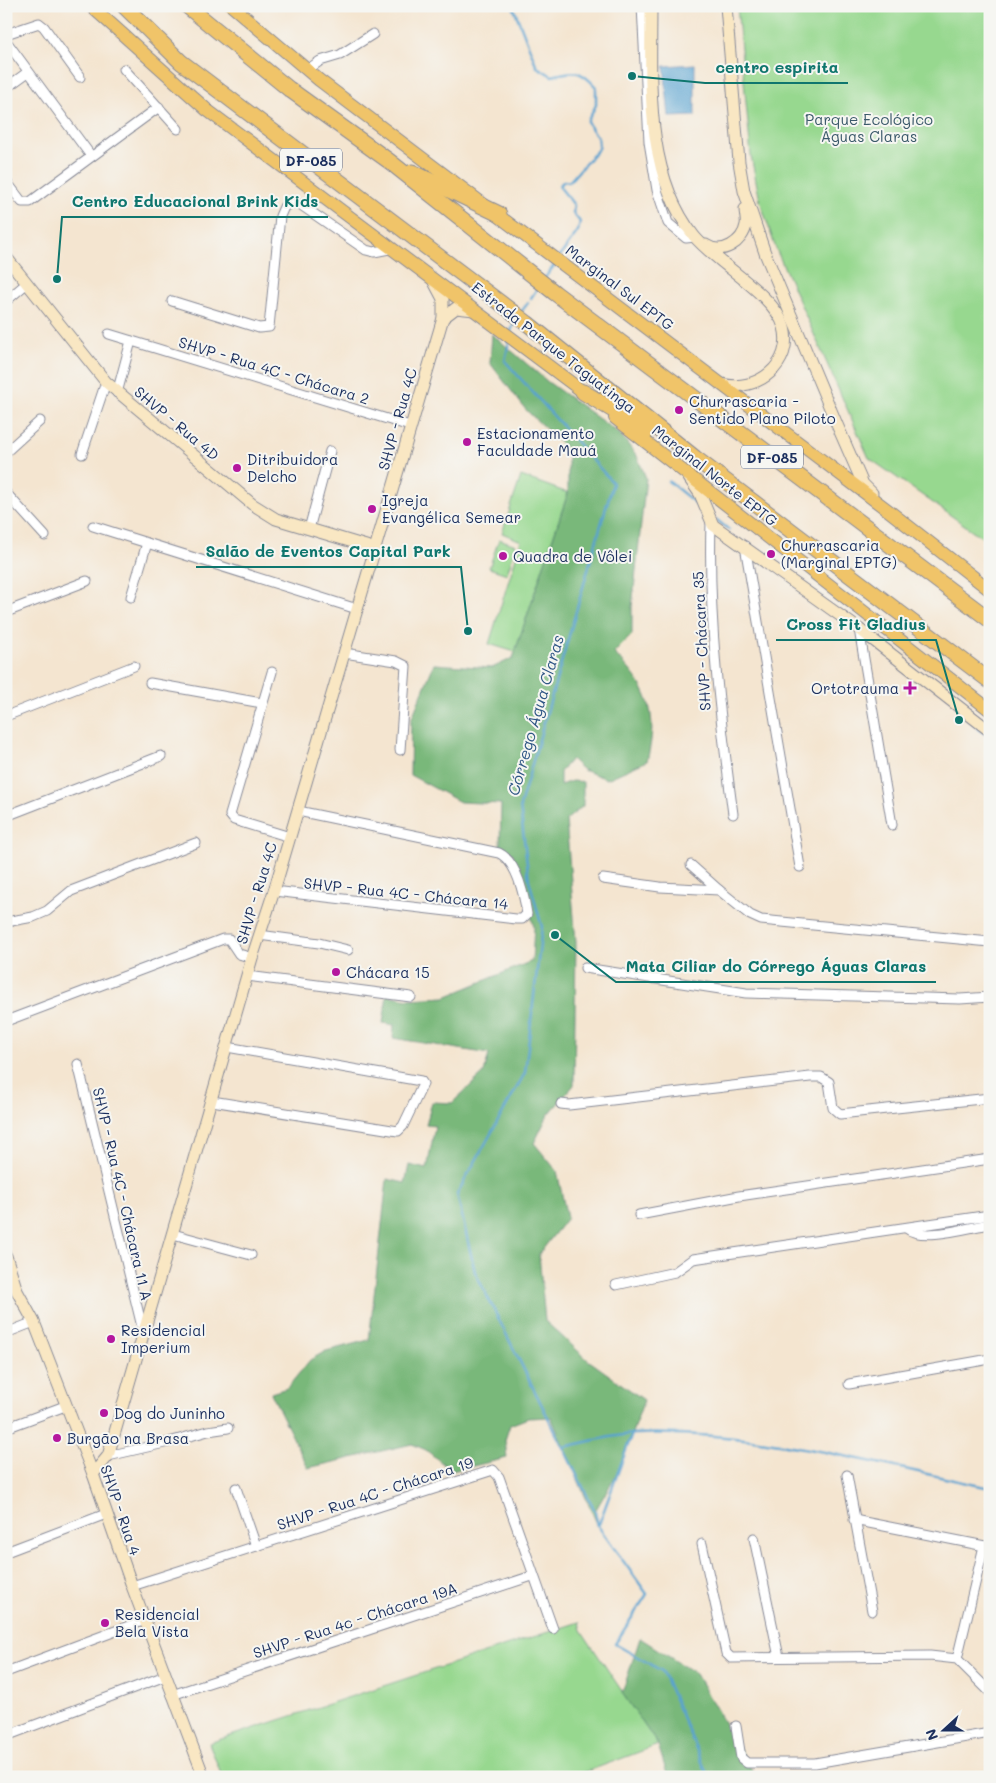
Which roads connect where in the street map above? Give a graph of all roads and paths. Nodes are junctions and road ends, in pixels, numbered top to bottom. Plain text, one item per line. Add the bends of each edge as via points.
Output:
1 (91, 6) edge
2 (124, 6) edge
3 (187, 6) edge
4 (232, 6) edge
5 (642, 6) edge
6 (651, 6) edge
7 (726, 6) edge
8 (6, 34) edge
9 (373, 34) dead end
10 (6, 41) edge
11 (124, 69) dead end
12 (307, 70) junction
13 (28, 72) junction
14 (80, 77) dead end
15 (6, 88) edge
16 (159, 107) junction
17 (178, 129) dead end
18 (91, 156) junction
19 (389, 161) junction
20 (6, 181) edge
21 (744, 191) junction
22 (498, 214) junction
23 (695, 237) junction
24 (389, 249) junction
25 (6, 257) edge
26 (434, 282) junction
27 (27, 283) junction
28 (6, 300) edge
29 (172, 301) dead end
30 (474, 310) junction
31 (443, 318) junction
32 (109, 334) dead end
33 (131, 341) junction
34 (106, 382) junction
35 (722, 384) junction
36 (583, 392) junction
37 (117, 393) junction
38 (40, 421) dead end
39 (410, 426) junction
40 (330, 451) dead end
41 (6, 452) edge
42 (82, 454) dead end
43 (695, 458) junction
44 (685, 473) junction
45 (6, 493) edge
46 (889, 510) junction
47 (711, 522) junction
48 (93, 526) dead end
49 (309, 529) junction
50 (45, 536) dead end
51 (147, 543) junction
52 (746, 546) junction
53 (376, 548) junction
54 (87, 580) dead end
55 (990, 590) edge
56 (131, 597) dead end
57 (357, 609) junction
58 (6, 612) edge
59 (990, 620) edge
60 (859, 629) junction
61 (344, 653) junction
62 (134, 666) dead end
63 (272, 672) dead end
64 (990, 681) edge
65 (150, 683) dead end
66 (262, 703) junction
67 (990, 710) edge
68 (6, 716) edge
69 (989, 732) edge
70 (400, 750) dead end
71 (161, 756) dead end
72 (298, 811) junction
73 (733, 814) dead end
74 (6, 816) edge
75 (892, 825) dead end
76 (290, 837) junction
77 (196, 843) dead end
78 (691, 866) dead end
79 (800, 867) dead end
80 (603, 880) dead end
81 (719, 890) junction
82 (274, 891) junction
83 (6, 922) edge
84 (259, 935) junction
85 (990, 942) edge
86 (348, 950) dead end
87 (252, 958) junction
88 (586, 968) dead end
89 (247, 976) junction
90 (411, 997) dead end
91 (990, 997) edge
92 (6, 1021) edge
93 (227, 1047) junction
94 (78, 1064) dead end
95 (990, 1098) edge
96 (212, 1101) junction
97 (561, 1104) dead end
98 (990, 1159) edge
99 (639, 1215) dead end
100 (990, 1215) edge
101 (990, 1224) edge
102 (906, 1228) junction
103 (173, 1234) junction
104 (251, 1255) dead end
105 (6, 1256) edge
106 (6, 1285) edge
107 (616, 1285) dead end
108 (17, 1291) junction
109 (34, 1322) junction
110 (143, 1331) junction
111 (6, 1333) edge
112 (990, 1359) edge
113 (849, 1384) dead end
114 (65, 1406) junction
115 (6, 1428) edge
116 (228, 1428) dead end
117 (108, 1456) junction
118 (93, 1474) junction
119 (847, 1475) dead end
120 (236, 1488) dead end
121 (106, 1514) junction
122 (854, 1520) junction
123 (754, 1538) dead end
124 (702, 1544) dead end
125 (256, 1546) junction
126 (987, 1546) edge
127 (6, 1552) edge
128 (532, 1576) junction
129 (132, 1586) junction
130 (872, 1611) dead end
131 (144, 1620) junction
132 (553, 1629) dead end
133 (779, 1657) junction
134 (956, 1659) junction
135 (6, 1672) edge
136 (165, 1676) junction
137 (990, 1692) edge
138 (172, 1694) junction
139 (736, 1726) dead end
140 (990, 1733) edge
141 (6, 1736) edge
142 (204, 1777) edge

1 - 24 main road, Marginal Norte EPTG via 207,110
2 - 43 highway, Estrada Parque Taguatinga / DF-085 via 181,62 527,323
3 - 19 highway, DF-085 via 290,89
4 - 12 main road, Marginal Sul EPTG
5 - 23 street via 649,142 657,190 668,223 686,238
6 - 23 street via 651,76 658,155 668,189
7 - 21 street
8 - 14 street via 39,23
9 - 12 street via 340,55 320,61
10 - 13 street
11 - 16 street
12 - 22 main road, Marginal Sul EPTG
13 - 15 street
13 - 18 street
16 - 17 street
16 - 18 street
18 - 20 street via 26,203
19 - 22 highway
19 - 59 highway, DF-085 via 555,293
21 - 23 street via 746,224 742,236 734,244 723,249 711,248
21 - 46 street via 764,254 862,484
22 - 35 main road, Marginal Sul EPTG
23 - 35 street via 769,303 780,317 786,336 782,356 766,377 742,386
24 - 26 main road, Marginal Norte EPTG
24 - 29 street via 366,250 292,202 284,207 280,216 270,327 259,328
25 - 27 street, SHVP - Rua 4D
26 - 30 main road, Marginal Norte EPTG
26 - 31 street, SHVP - Rua 4C via 443,299
27 - 28 street
27 - 34 street, SHVP - Rua 4D
30 - 31 street via 452,309
30 - 36 main road, Marginal Norte EPTG
31 - 39 street, SHVP - Rua 4C
32 - 33 street, SHVP - Rua 4C - Chácara 2
33 - 37 street
33 - 39 street, SHVP - Rua 4C - Chácara 2
34 - 37 street, SHVP - Rua 4D
34 - 42 street
35 - 46 main road, Marginal Sul EPTG
36 - 43 highway
36 - 44 main road, Marginal Norte EPTG
37 - 49 street, SHVP - Rua 4D via 260,510 276,519
38 - 41 street
39 - 53 street, SHVP - Rua 4C
40 - 49 street
43 - 64 highway, Estrada Parque Taguatinga / DF-085
44 - 47 street, SHVP - Chácara 35 via 700,494
44 - 67 main road, Marginal Norte EPTG
45 - 50 street
46 - 55 main road, Marginal Sul EPTG
47 - 52 street
47 - 73 street, SHVP - Chácara 35 via 711,605 717,688
48 - 51 street
49 - 53 street, SHVP - Rua 4D
51 - 56 street
51 - 57 street
52 - 60 street
52 - 79 street
53 - 57 street, SHVP - Rua 4C
54 - 58 street
57 - 61 street, SHVP - Rua 4C
60 - 69 street
60 - 75 street
61 - 70 street via 402,662 406,666
61 - 72 street, SHVP - Rua 4C
62 - 68 street
63 - 66 street
65 - 66 street
66 - 76 street via 230,815 234,820
71 - 74 street
72 - 76 street, SHVP - Rua 4C
72 - 82 street, SHVP - Rua 4C - Chácara 14 via 499,853 511,863 527,914 516,919
76 - 82 street, SHVP - Rua 4C
77 - 83 street via 71,891 47,911 33,917
78 - 81 street
80 - 81 street
81 - 85 street via 761,920
82 - 84 street, SHVP - Rua 4C
84 - 86 street
84 - 87 street, SHVP - Rua 4C
87 - 89 street, SHVP - Rua 4C
87 - 92 street via 239,954 229,939 223,939
88 - 91 street via 746,993 960,1000
89 - 90 street
89 - 93 street, SHVP - Rua 4C
93 - 96 street, SHVP - Rua 4C
93 - 96 street via 420,1080 423,1084 402,1128 395,1131
94 - 110 street, SHVP - Rua 4C - Chácara 11 A
95 - 97 street via 840,1114 833,1108 829,1082 822,1077 810,1077
96 - 103 street, SHVP - Rua 4C
98 - 99 street via 739,1196
100 - 102 street
101 - 102 street via 930,1234 915,1233
102 - 107 street via 693,1259 675,1272
103 - 104 street
103 - 110 street, SHVP - Rua 4C
105 - 108 street, SHVP - Rua 4
106 - 108 street
108 - 109 street, SHVP - Rua 4
109 - 111 street
109 - 114 street, SHVP - Rua 4
110 - 117 street, SHVP - Rua 4C
112 - 113 street
114 - 115 street
114 - 118 street, SHVP - Rua 4
116 - 117 street
117 - 118 street, SHVP - Rua 4C
118 - 121 street, SHVP - Rua 4
119 - 122 street
120 - 125 street
121 - 127 street
121 - 129 street, SHVP - Rua 4
122 - 126 street
122 - 130 street
123 - 133 street
124 - 133 street via 727,1655 733,1658
125 - 128 street, SHVP - Rua 4C - Chácara 19 via 493,1470 499,1477
125 - 129 street, SHVP - Rua 4C - Chácara 19
126 - 134 street
128 - 132 street, SHVP - Rua 4C - Chácara 19
128 - 138 street, SHVP - Rua 4c - Chácara 19A
129 - 131 street, SHVP - Rua 4
131 - 135 street
131 - 136 street, SHVP - Rua 4
133 - 134 street via 930,1656
134 - 137 street
136 - 138 street, SHVP - Rua 4
136 - 141 street
138 - 142 street, SHVP - Rua 4
139 - 140 street via 741,1758 747,1763 815,1763

